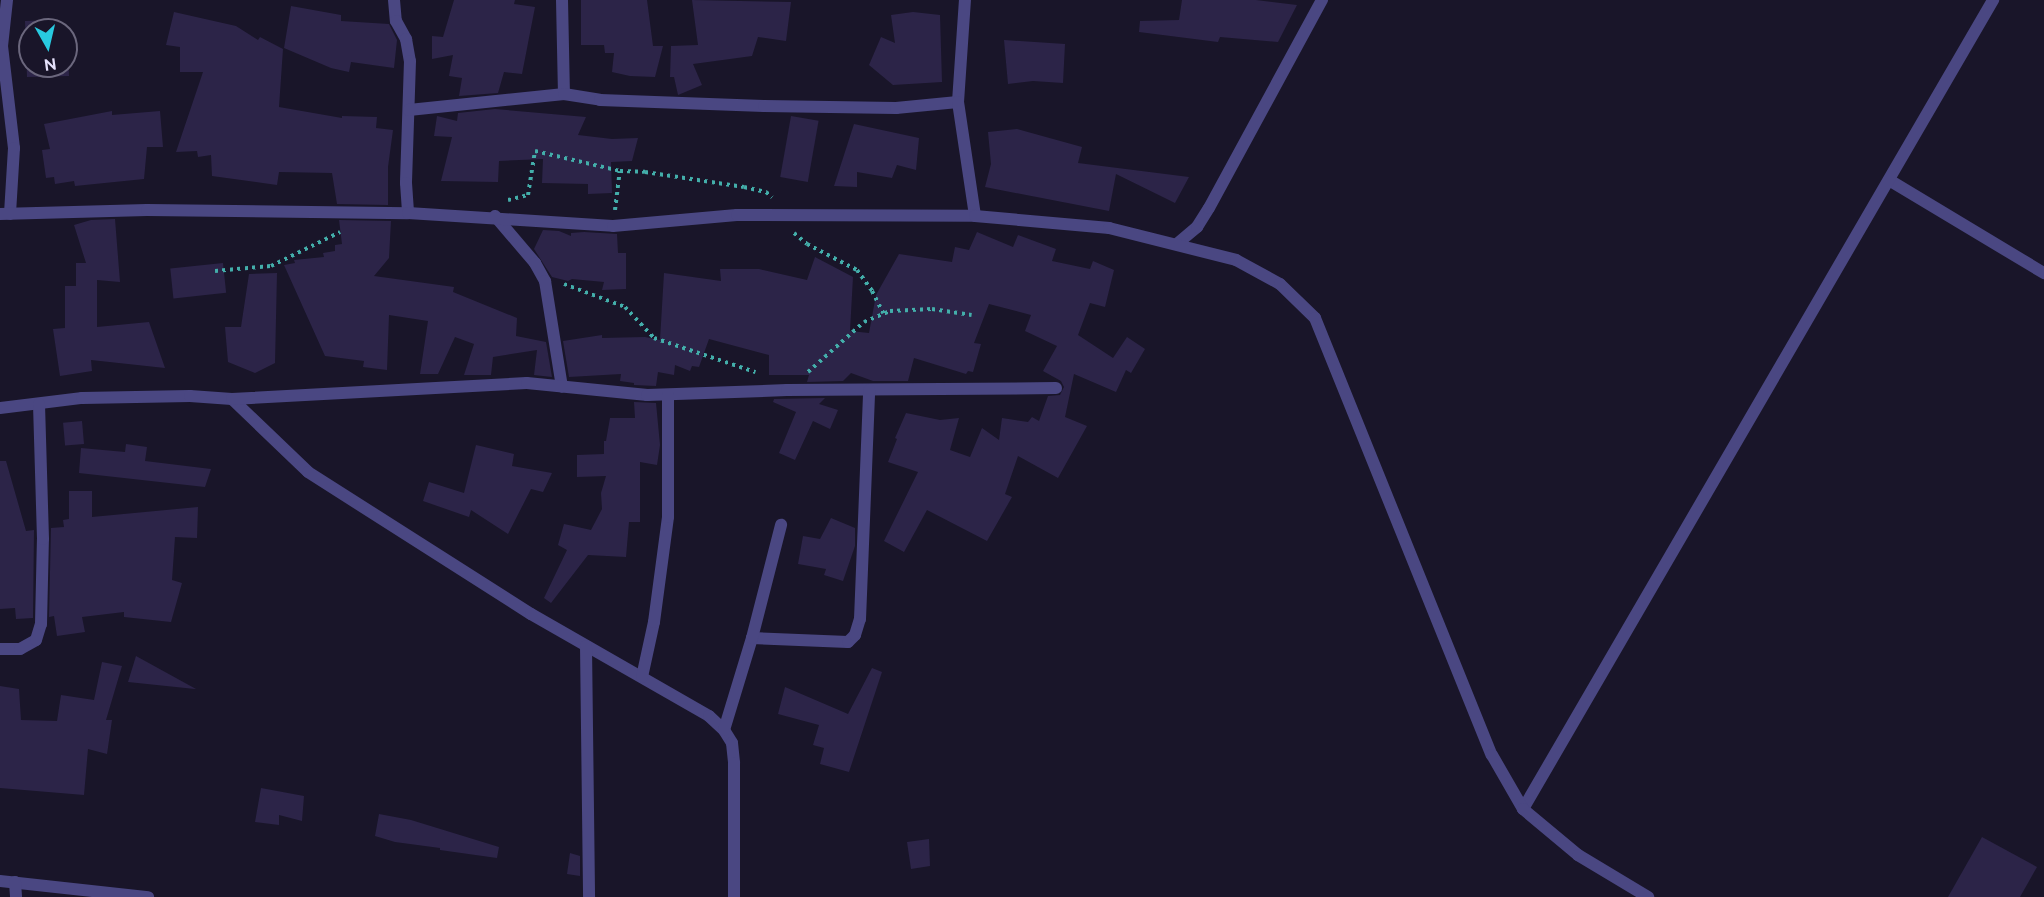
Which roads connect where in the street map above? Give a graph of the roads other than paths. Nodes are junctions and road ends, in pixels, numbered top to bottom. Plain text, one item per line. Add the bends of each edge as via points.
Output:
1 (7, 0) edge
2 (394, 0) edge
3 (562, 0) edge
4 (965, 0) edge
5 (1322, 0) edge
6 (1993, 0) edge
7 (564, 94) junction
8 (958, 102) junction
9 (409, 110) junction
10 (1889, 180) junction
11 (408, 213) junction
12 (5, 214) edge
13 (495, 216) junction
14 (975, 216) junction
15 (1178, 243) junction
16 (2044, 273) edge
17 (562, 387) junction
18 (1056, 388) dead end
19 (869, 390) junction
20 (668, 395) junction
21 (232, 399) junction
22 (39, 404) junction
23 (0, 408) edge
24 (781, 525) dead end
25 (752, 638) junction
26 (586, 645) junction
27 (0, 649) edge
28 (642, 677) junction
29 (724, 730) junction
30 (1523, 809) junction
31 (0, 881) edge
32 (15, 882) junction
33 (16, 897) edge
34 (148, 897) edge
35 (589, 897) edge
36 (734, 897) edge
37 (1648, 897) edge

1 - 12 street via 2,46 14,148
2 - 9 street via 396,21 406,39 410,61
3 - 7 street
4 - 8 street
5 - 15 street via 1209,208 1197,227
6 - 10 street
7 - 8 street via 600,100 775,106 896,108
7 - 9 street
8 - 14 street
9 - 11 street
10 - 16 street
10 - 30 street
11 - 12 street via 147,210
11 - 13 street
13 - 14 street via 614,226 737,215
13 - 17 street via 535,263 545,281
14 - 15 street via 1109,228
15 - 30 street via 1236,260 1280,285 1315,318 1492,755
17 - 20 street
17 - 21 street via 527,383
18 - 19 street
19 - 20 street
19 - 25 street via 860,618 855,635 848,642
20 - 28 street via 669,517
21 - 22 street via 93,398
21 - 26 street via 308,472
22 - 23 street
22 - 27 street via 41,624 36,640 20,649
24 - 25 street
25 - 29 street
26 - 28 street
26 - 35 street
28 - 29 street via 709,716
29 - 36 street via 732,743 735,763
30 - 37 street via 1578,855
31 - 32 street
32 - 33 street
32 - 34 street

